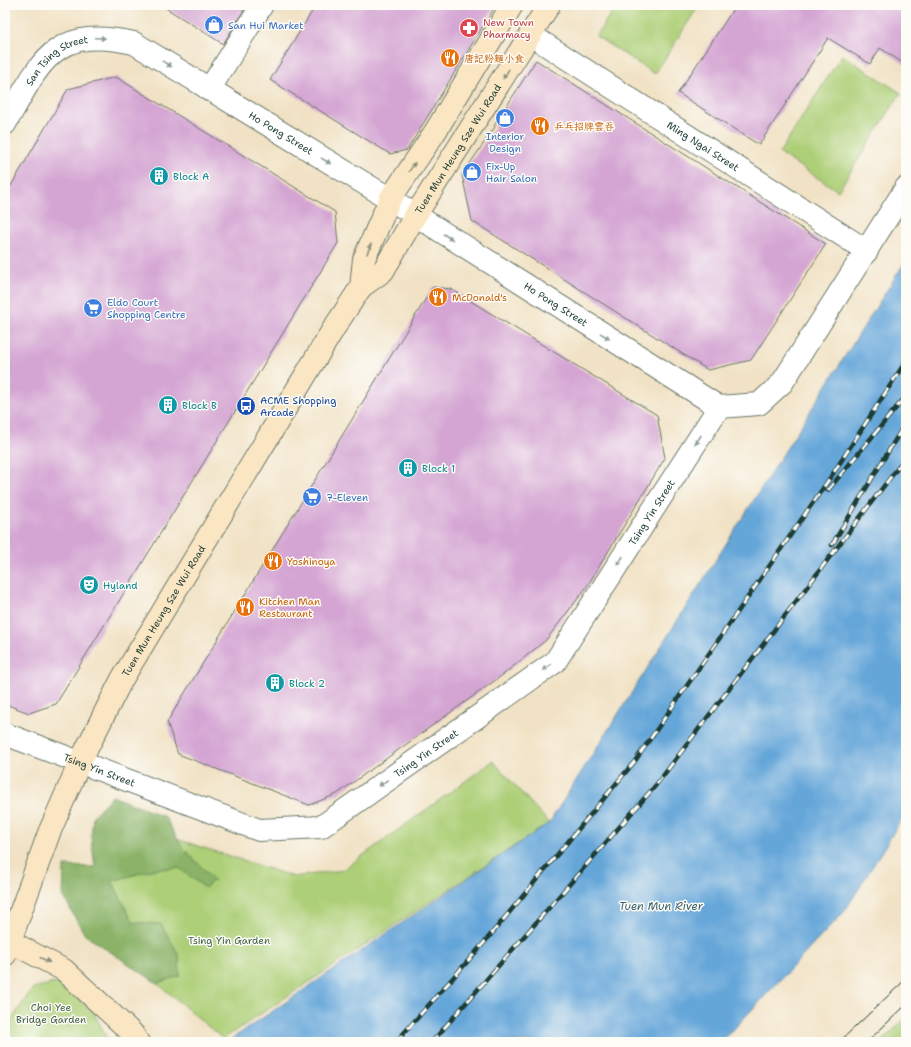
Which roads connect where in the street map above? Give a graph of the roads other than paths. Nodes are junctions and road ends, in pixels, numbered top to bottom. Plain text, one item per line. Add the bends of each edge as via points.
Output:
1 (262, 5) edge
2 (512, 5) edge
3 (549, 5) edge
4 (540, 41) dead end
5 (134, 44) joint
6 (209, 90) junction
7 (5, 124) edge
8 (906, 188) edge
9 (390, 199) junction
10 (415, 216) junction
11 (867, 250) junction
12 (361, 287) junction
13 (719, 407) junction
14 (5, 734) edge
15 (80, 762) junction
16 (8, 949) edge
17 (138, 1042) edge

1 - 6 street
9 -> 2 street, Tuen Mun Heung Sze Wui Road via 435,132
3 -> 10 street, Tuen Mun Heung Sze Wui Road
4 - 11 street, Ming Ngai Street
5 -> 6 street, Ho Pong Street
7 -> 5 street, San Tsing Street via 36,71 62,46 90,38 111,38
6 -> 9 street, Ho Pong Street
8 - 11 street
9 - 10 street, Ho Pong Street
12 -> 9 street, Tuen Mun Heung Sze Wui Road via 364,259
10 - 12 street, Tuen Mun Heung Sze Wui Road via 383,271
10 -> 13 street, Ho Pong Street
11 - 13 street via 782,383 759,404
12 - 15 street, Tuen Mun Heung Sze Wui Road via 122,679
13 -> 15 street, Tsing Yin Street via 555,662 321,826 259,830
14 - 15 street, Tsing Yin Street
15 - 16 street, Tuen Mun Heung Sze Wui Road via 49,833
16 -> 17 street via 64,970 132,1033

